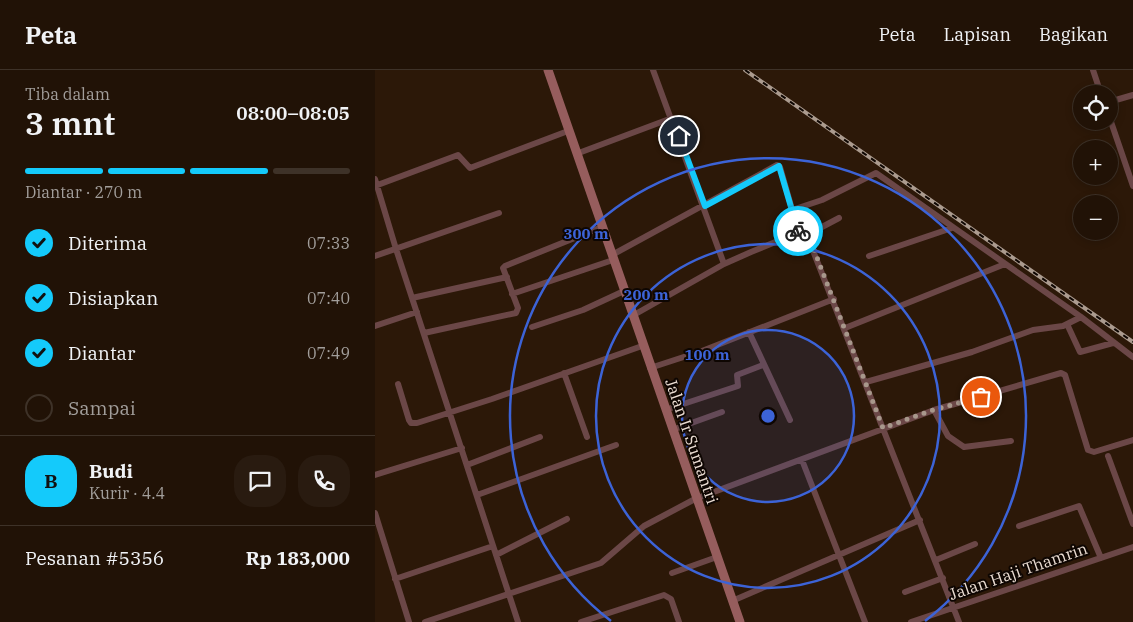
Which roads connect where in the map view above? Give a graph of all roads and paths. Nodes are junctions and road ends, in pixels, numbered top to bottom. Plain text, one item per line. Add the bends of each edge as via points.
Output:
1 (547, 70) edge
2 (653, 70) edge
3 (1093, 70) edge
4 (1098, 85) edge
5 (1133, 95) edge
6 (1118, 99) edge
7 (673, 118) junction
8 (1114, 130) edge
9 (568, 131) junction
10 (576, 154) junction
11 (376, 184) edge
12 (1133, 186) edge
13 (705, 206) junction
14 (792, 210) junction
15 (499, 213) dead end
16 (839, 218) dead end
17 (602, 227) junction
18 (952, 228) junction
19 (802, 235) junction
20 (396, 249) junction
21 (375, 256) edge
22 (869, 256) dead end
23 (613, 258) junction
24 (724, 264) junction
25 (1005, 264) junction
26 (507, 277) junction
27 (624, 291) junction
28 (512, 294) junction
29 (412, 298) junction
30 (834, 298) junction
31 (417, 312) junction
32 (632, 316) junction
33 (1081, 317) junction
34 (1067, 324) junction
35 (375, 326) edge
36 (532, 327) dead end
37 (845, 328) junction
38 (424, 332) junction
39 (749, 332) junction
40 (1113, 343) junction
41 (643, 346) junction
42 (1133, 357) edge
43 (763, 365) junction
44 (651, 368) junction
45 (564, 373) junction
46 (866, 382) junction
47 (398, 384) dead end
48 (665, 410) junction
49 (933, 410) junction
50 (722, 412) dead end
51 (450, 413) junction
52 (790, 420) dead end
53 (883, 428) junction
54 (672, 430) junction
55 (540, 437) dead end
56 (587, 437) dead end
57 (1133, 440) edge
58 (1011, 441) dead end
59 (616, 445) dead end
60 (462, 448) junction
61 (1108, 456) dead end
62 (803, 460) junction
63 (467, 465) junction
64 (375, 475) edge
65 (477, 495) junction
66 (695, 499) junction
67 (375, 513) edge
68 (567, 520) dead end
69 (920, 520) junction
70 (1133, 524) edge
71 (1019, 526) dead end
72 (975, 544) dead end
73 (493, 546) junction
74 (1133, 547) edge
75 (840, 554) junction
76 (496, 555) junction
77 (717, 557) junction
78 (1101, 558) junction
79 (936, 560) junction
80 (672, 573) dead end
81 (943, 578) junction
82 (395, 579) junction
83 (905, 592) dead end
84 (508, 593) junction
85 (733, 601) junction
86 (954, 607) junction
87 (409, 622) edge
88 (425, 622) edge
89 (518, 622) edge
90 (581, 622) edge
91 (679, 622) edge
92 (740, 622) edge
93 (865, 622) edge
94 (911, 622) edge
95 (959, 622) edge

1 - 9 main road, Jalan Ir Sumantri
2 - 7 street
3 - 4 street
5 - 6 street
7 - 10 street
7 - 13 street
8 - 12 street
9 - 10 main road, Jalan Ir Sumantri
9 - 11 street via 470,168 458,155
10 - 17 main road, Jalan Ir Sumantri
11 - 20 street
13 - 14 street via 777,165
13 - 23 street
13 - 24 street
14 - 18 street via 822,200 876,173
14 - 19 street
15 - 20 street
16 - 19 street
17 - 23 main road, Jalan Ir Sumantri
17 - 26 street via 505,266
18 - 22 street
18 - 25 street
19 - 24 street via 789,236
19 - 30 street via 811,242
20 - 21 street
20 - 29 street
23 - 27 main road, Jalan Ir Sumantri
23 - 28 street
24 - 32 street
25 - 33 street
25 - 37 street
26 - 28 street
26 - 29 street
27 - 32 main road, Jalan Ir Sumantri
27 - 36 street via 583,310
28 - 38 street via 516,313
29 - 31 street
30 - 37 street
30 - 39 street
31 - 35 street
31 - 38 street
32 - 41 main road, Jalan Ir Sumantri
33 - 34 street
33 - 40 street
34 - 40 street via 1080,352
34 - 46 street via 1030,331 973,352
37 - 46 street
38 - 51 street
39 - 43 street
39 - 44 street
40 - 42 street
41 - 44 main road, Jalan Ir Sumantri
41 - 45 street
43 - 48 street via 737,375 738,386
43 - 52 street
44 - 48 main road, Jalan Ir Sumantri
45 - 51 street
45 - 56 street
46 - 53 street
47 - 51 street via 411,423
48 - 54 main road, Jalan Ir Sumantri
49 - 53 street
49 - 57 street via 1062,373 1088,450 1094,452
49 - 58 street via 948,436 964,447
50 - 54 street
51 - 60 street
53 - 62 street
53 - 69 street
54 - 66 main road, Jalan Ir Sumantri
55 - 63 street
59 - 65 street
60 - 63 street
60 - 64 street
61 - 70 street
62 - 66 street
62 - 75 street
63 - 65 street
65 - 73 street
66 - 77 main road, Jalan Ir Sumantri
66 - 84 street via 648,523 601,563
67 - 82 street
68 - 76 street
69 - 75 street
69 - 79 street
71 - 78 street via 1079,506
72 - 79 street
73 - 76 street
73 - 82 street
74 - 78 street, Jalan Haji Thamrin
75 - 85 street
75 - 93 street
76 - 84 street
77 - 80 street
77 - 85 main road, Jalan Ir Sumantri
78 - 86 street, Jalan Haji Thamrin
79 - 81 street
81 - 83 street
81 - 86 street
82 - 87 street
84 - 88 street
84 - 89 street
85 - 92 main road, Jalan Ir Sumantri
86 - 94 street, Jalan Haji Thamrin
86 - 95 street
90 - 91 street via 664,595 671,598

